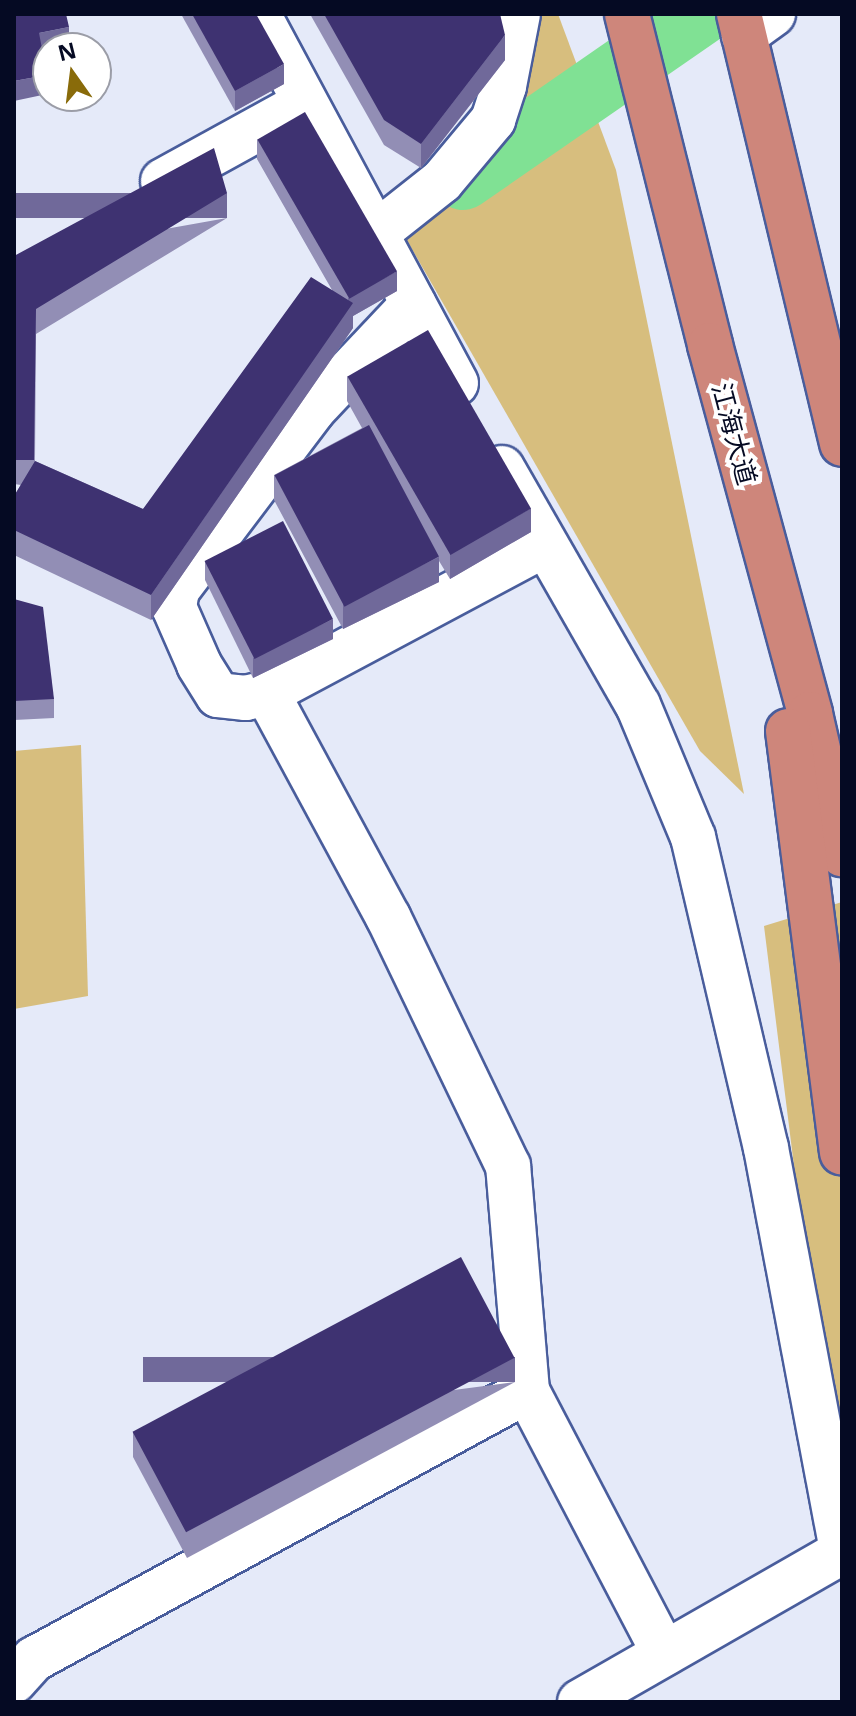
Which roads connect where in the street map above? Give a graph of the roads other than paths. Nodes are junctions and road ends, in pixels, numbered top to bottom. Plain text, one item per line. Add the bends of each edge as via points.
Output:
1 (258, 14) edge
2 (518, 14) edge
3 (627, 14) edge
4 (752, 21) edge
5 (303, 104) junction
6 (124, 203) edge
7 (375, 234) junction
8 (413, 304) junction
9 (842, 444) edge
10 (544, 545) junction
11 (766, 554) junction
12 (267, 693) junction
13 (842, 854) edge
14 (842, 1153) edge
15 (527, 1391) junction
16 (842, 1551) edge
17 (664, 1653) junction
18 (14, 1681) edge
19 (580, 1702) edge

1 - 5 street
2 - 7 street via 493,120 442,181
3 - 11 highway, 江海大道
4 - 9 highway
5 - 6 street
5 - 7 street
7 - 8 street
8 - 10 street
8 - 12 street via 304,421 177,590 174,607 218,695 246,698
10 - 12 street
10 - 16 street via 638,705 693,837 766,1148
11 - 13 highway, 江海大道
11 - 14 highway
12 - 15 street via 388,917 508,1166
15 - 17 street
15 - 18 street via 34,1659
16 - 17 street
17 - 19 street

